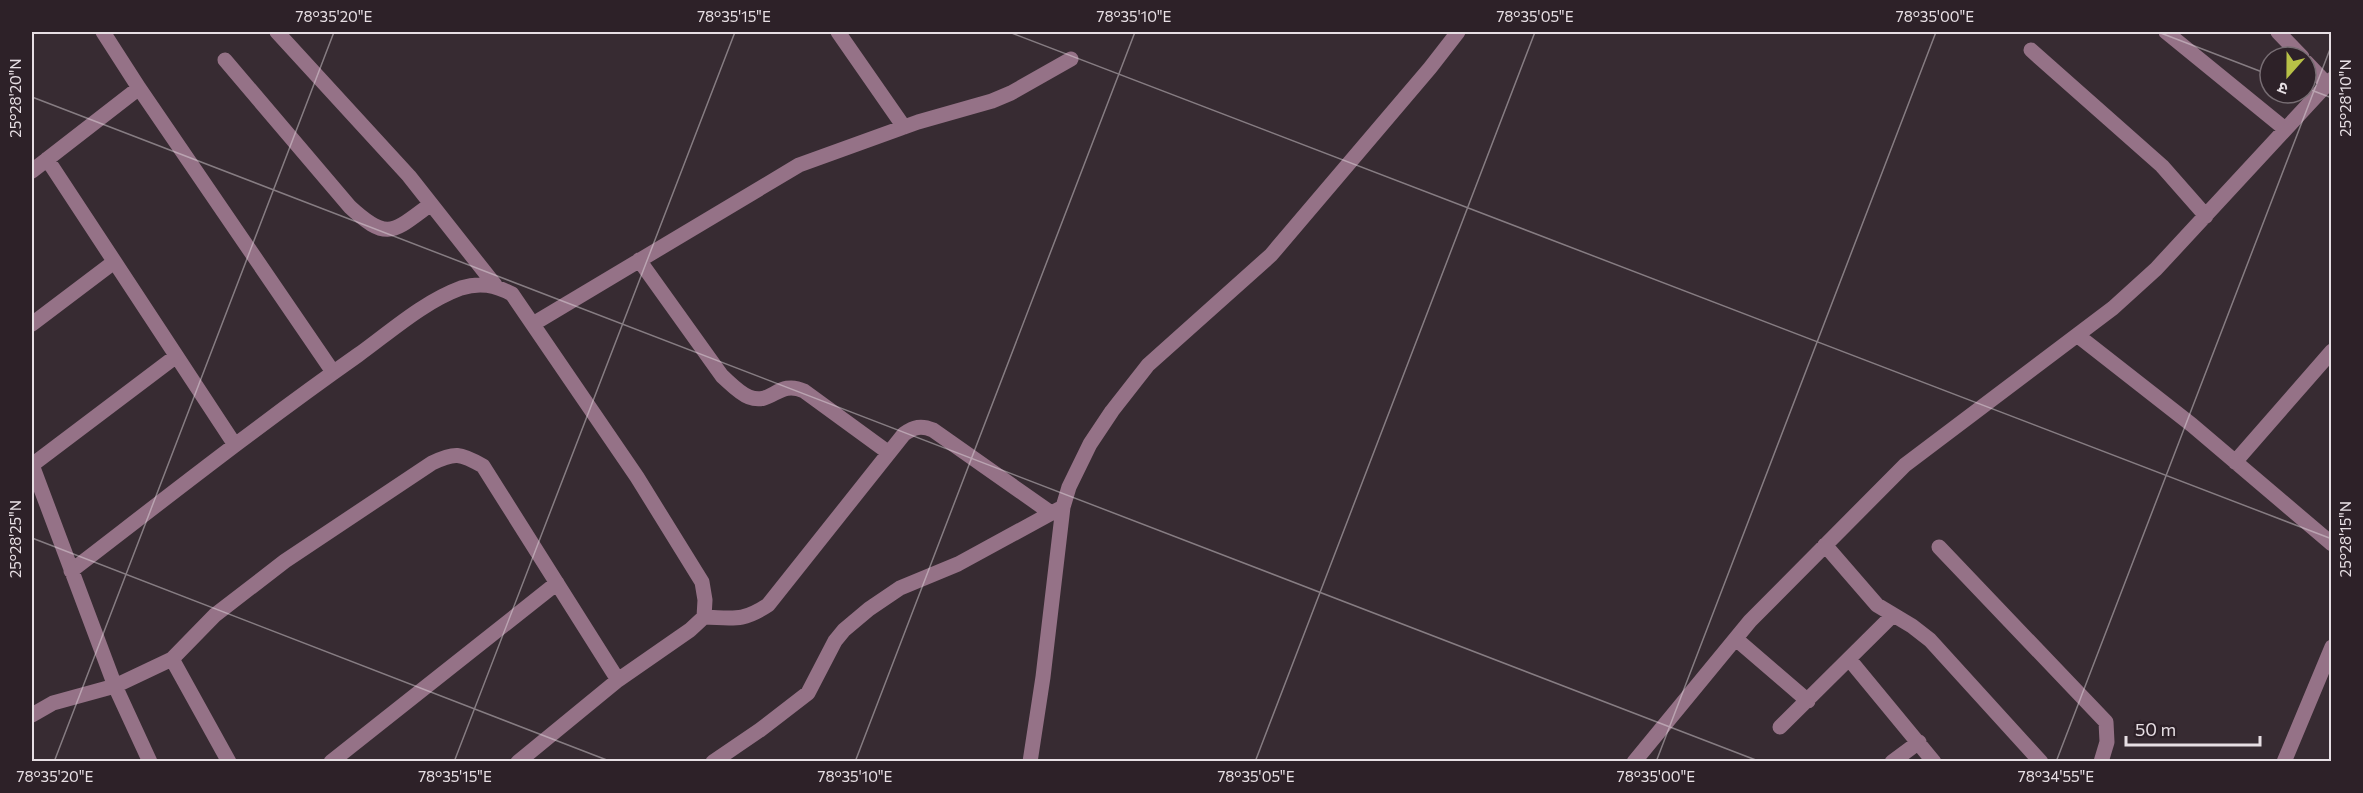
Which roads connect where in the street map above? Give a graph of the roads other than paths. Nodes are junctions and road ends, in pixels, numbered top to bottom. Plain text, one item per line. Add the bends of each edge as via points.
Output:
1 (103, 32) edge
2 (278, 32) edge
3 (838, 32) edge
4 (1458, 32) edge
5 (2166, 32) edge
6 (2278, 32) edge
7 (2290, 45) edge
8 (2031, 50) dead end
9 (1071, 58) dead end
10 (225, 60) dead end
11 (2329, 81) edge
12 (139, 88) junction
13 (904, 127) junction
14 (2285, 129) junction
15 (47, 159) junction
16 (32, 171) edge
17 (431, 204) junction
18 (2206, 216) junction
19 (639, 260) junction
20 (114, 262) junction
21 (495, 285) junction
22 (32, 324) edge
23 (533, 324) junction
24 (2077, 335) junction
25 (2331, 351) edge
26 (175, 357) junction
27 (333, 372) junction
28 (236, 445) junction
29 (889, 453) junction
30 (2235, 462) junction
31 (32, 465) edge
32 (1057, 510) junction
33 (2331, 544) edge
34 (1825, 545) junction
35 (1939, 547) dead end
36 (71, 571) junction
37 (557, 583) junction
38 (1893, 615) junction
39 (704, 617) junction
40 (1736, 639) junction
41 (2331, 647) edge
42 (172, 659) junction
43 (1849, 659) junction
44 (618, 680) junction
45 (115, 686) junction
46 (1808, 701) junction
47 (32, 715) edge
48 (1780, 727) dead end
49 (1919, 742) junction
50 (150, 762) edge
51 (229, 762) edge
52 (331, 762) edge
53 (518, 762) edge
54 (713, 762) edge
55 (1030, 762) edge
56 (1634, 762) edge
57 (1892, 762) edge
58 (1934, 762) edge
59 (2040, 762) edge
60 (2101, 762) edge
61 (2284, 762) edge

1 - 12 street
2 - 17 street
3 - 13 street
4 - 32 street via 1271,255 1148,365 1090,444
5 - 14 street
6 - 7 street
8 - 18 street via 2162,166
9 - 13 street via 1011,93
10 - 17 street via 367,223 390,231
11 - 14 street
12 - 15 street
12 - 27 street
13 - 19 street via 799,165
14 - 18 street
15 - 16 street
15 - 20 street
17 - 21 street
18 - 24 street via 2156,269
19 - 23 street
19 - 29 street via 722,376 747,397 766,398 794,386
20 - 22 street
20 - 26 street
21 - 23 street via 512,294
21 - 27 street via 477,284 437,299
23 - 39 street via 637,477 702,582
24 - 30 street
24 - 34 street via 1905,465
25 - 30 street
26 - 28 street
26 - 31 street
27 - 28 street
28 - 36 street
29 - 32 street via 904,434 924,426
29 - 39 street via 768,605 737,619
30 - 33 street
31 - 36 street
32 - 54 street via 958,564 900,588 869,609 835,641 808,693
32 - 55 street via 1043,678
34 - 38 street via 1877,605
34 - 40 street
35 - 60 street via 2106,722 2107,742
36 - 45 street
37 - 42 street via 483,466 464,455 449,455 285,561 215,615
37 - 44 street
37 - 52 street
38 - 43 street
38 - 59 street via 1930,640
39 - 44 street
40 - 46 street
40 - 56 street
41 - 61 street
42 - 45 street
42 - 51 street
43 - 46 street
43 - 49 street
44 - 53 street
45 - 47 street via 53,703
45 - 50 street
46 - 48 street
49 - 57 street
49 - 58 street

